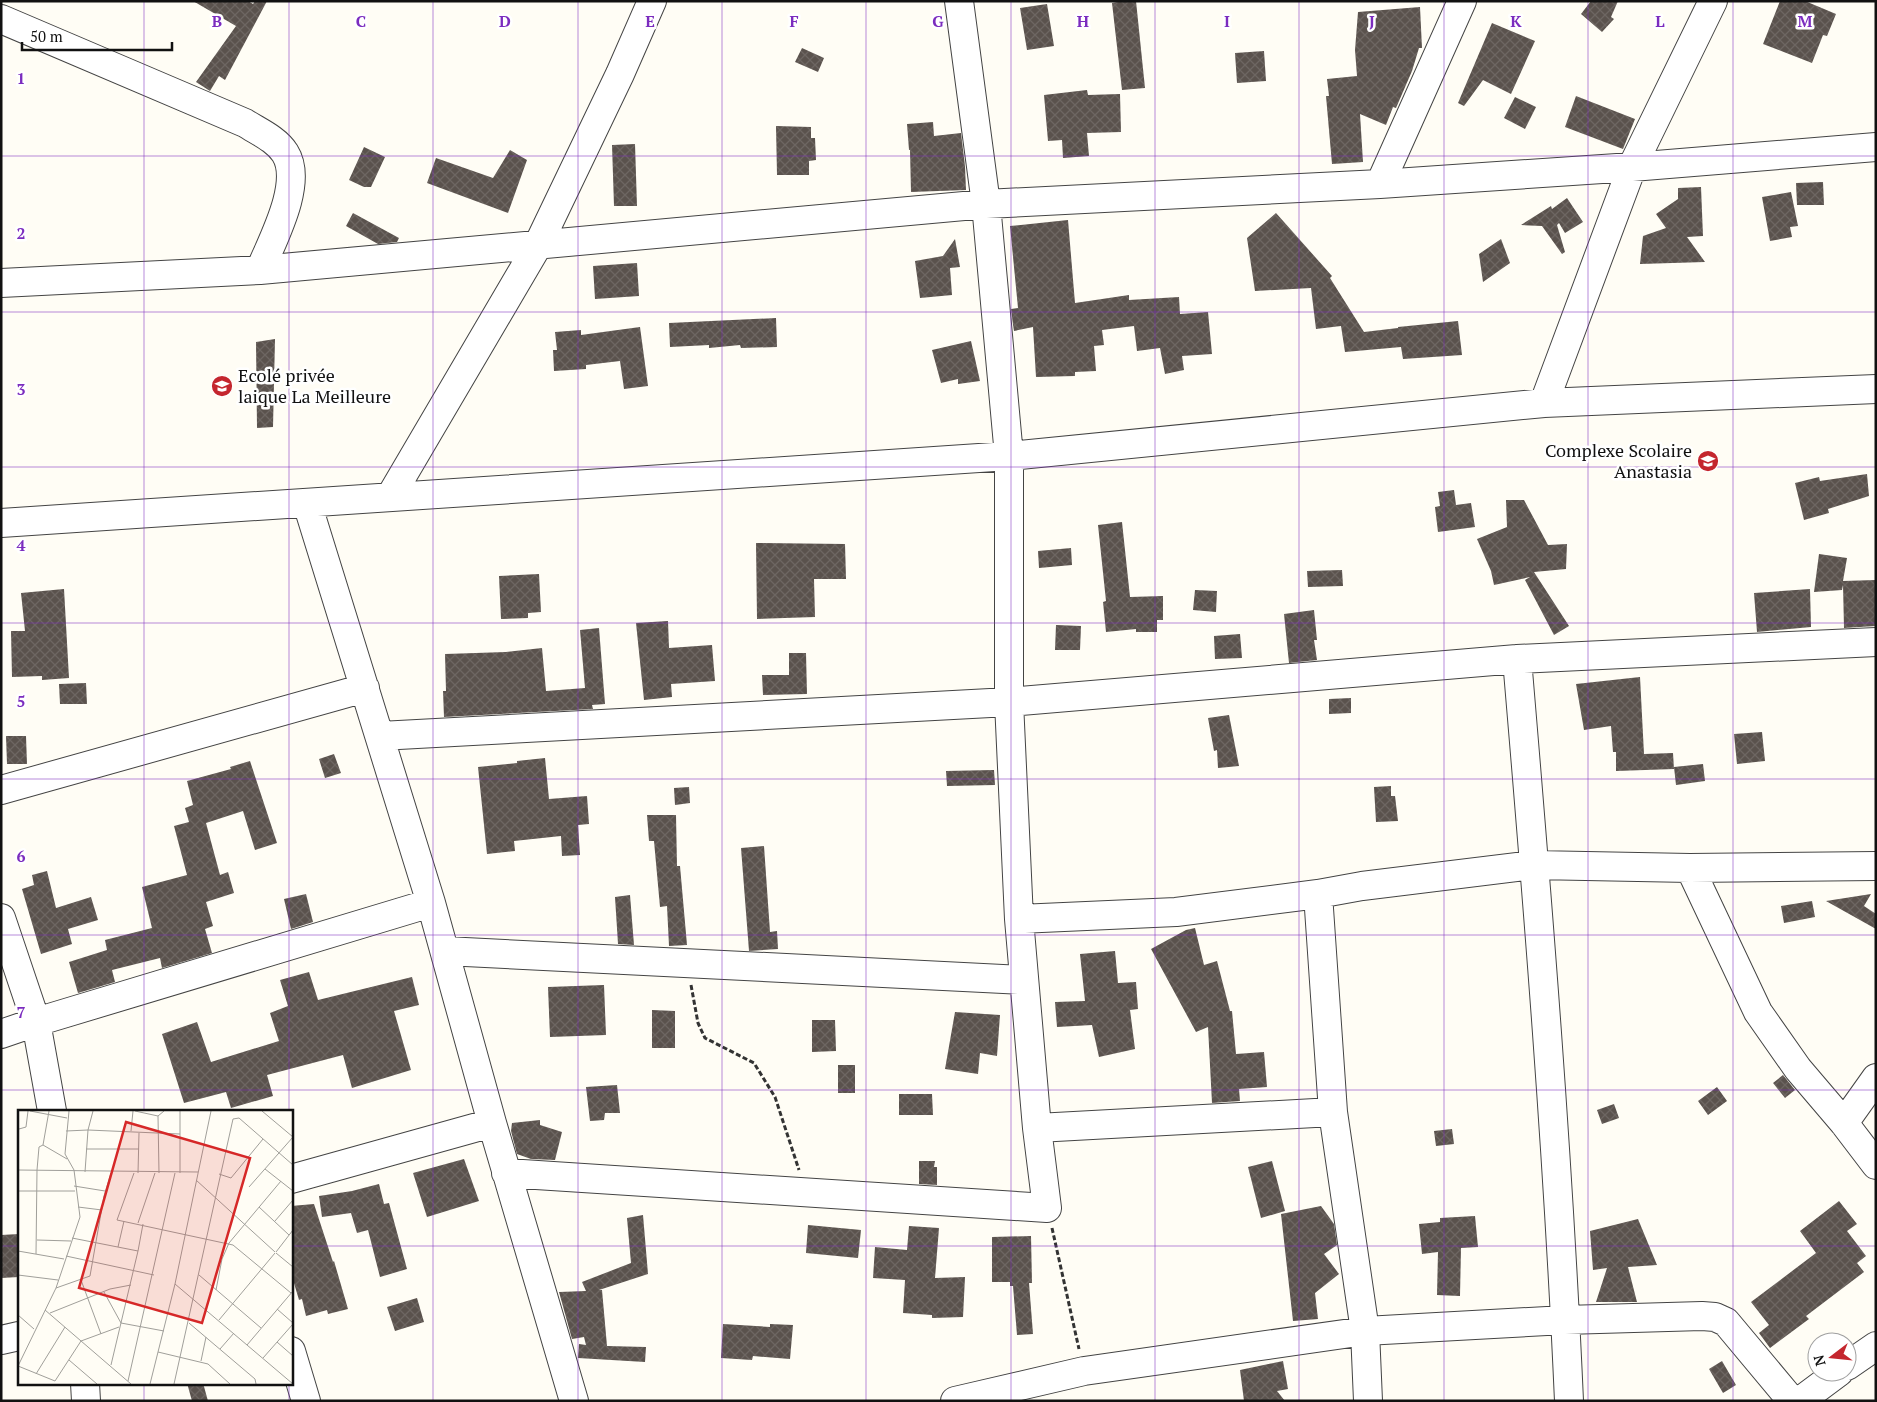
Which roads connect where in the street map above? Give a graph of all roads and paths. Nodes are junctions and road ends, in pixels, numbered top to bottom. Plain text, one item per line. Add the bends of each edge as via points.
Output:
1 (652, 1) edge
2 (960, 1) edge
3 (1462, 1) edge
4 (1713, 1) edge
5 (1, 19) edge
6 (1876, 147) edge
7 (1632, 167) junction
8 (1380, 184) junction
9 (986, 204) junction
10 (538, 245) junction
11 (260, 270) junction
12 (1, 283) edge
13 (1876, 388) edge
14 (1544, 403) junction
15 (1009, 456) junction
16 (390, 497) junction
17 (307, 503) junction
18 (1, 524) edge
19 (1876, 642) edge
20 (1517, 658) junction
21 (364, 688) junction
22 (1009, 702) junction
23 (380, 736) junction
24 (1, 790) edge
25 (1534, 865) junction
26 (1876, 866) edge
27 (1690, 868) junction
28 (1318, 894) junction
29 (431, 903) junction
30 (1, 918) edge
31 (1019, 919) junction
32 (445, 951) junction
33 (687, 962) junction
34 (1024, 980) junction
35 (36, 1022) junction
36 (1, 1034) edge
37 (1876, 1078) edge
38 (52, 1110) edge
39 (1333, 1112) junction
40 (492, 1123) junction
41 (1844, 1123) junction
42 (1037, 1128) junction
43 (1876, 1164) edge
44 (506, 1173) junction
45 (292, 1179) edge
46 (806, 1192) junction
47 (1047, 1208) junction
48 (1566, 1320) junction
49 (1365, 1331) junction
50 (18, 1336) edge
51 (1, 1340) edge
52 (1876, 1346) edge
53 (292, 1354) edge
54 (1857, 1359) edge
55 (1084, 1371) junction
56 (1826, 1382) edge
57 (85, 1384) edge
58 (988, 1397) edge
59 (86, 1401) edge
60 (306, 1401) edge
61 (574, 1401) edge
62 (955, 1401) edge
63 (1368, 1401) edge
64 (1569, 1401) edge
65 (1792, 1401) edge
66 (1800, 1401) edge

1 - 10 street
2 - 9 street
3 - 8 street
4 - 7 street
5 - 11 street via 245,123 273,140 286,154 293,174 290,195
6 - 7 street
7 - 8 street
7 - 14 street
8 - 9 street
9 - 10 street
9 - 15 street
10 - 11 street
10 - 16 street
11 - 12 street
13 - 14 street
14 - 15 street
15 - 16 street
15 - 22 street
16 - 17 street
17 - 18 street
17 - 21 street
19 - 20 street
20 - 22 street
20 - 25 street
21 - 23 street
21 - 24 street
22 - 23 street
22 - 31 street
23 - 29 street
25 - 27 street
25 - 28 street
25 - 48 street
26 - 27 street
27 - 41 street via 1758,1012 1798,1069
28 - 31 street via 1176,912
28 - 39 street
29 - 32 street
29 - 35 street
30 - 35 street
31 - 34 street
32 - 33 street
32 - 40 street
33 - 34 street
33 - 46 path via 698,1023 705,1038 754,1063 775,1097
34 - 42 street
35 - 36 street
35 - 38 street
37 - 41 street
39 - 42 street
39 - 49 street
40 - 44 street
40 - 45 street
41 - 43 street
42 - 47 street
44 - 46 street
44 - 61 street
46 - 47 street
47 - 55 path
48 - 49 street
48 - 64 street
48 - 65 street via 1716,1317 1726,1322
49 - 55 street
49 - 63 street
50 - 51 street
52 - 54 street
53 - 60 street
55 - 58 street
56 - 66 street
57 - 59 street
58 - 62 street

